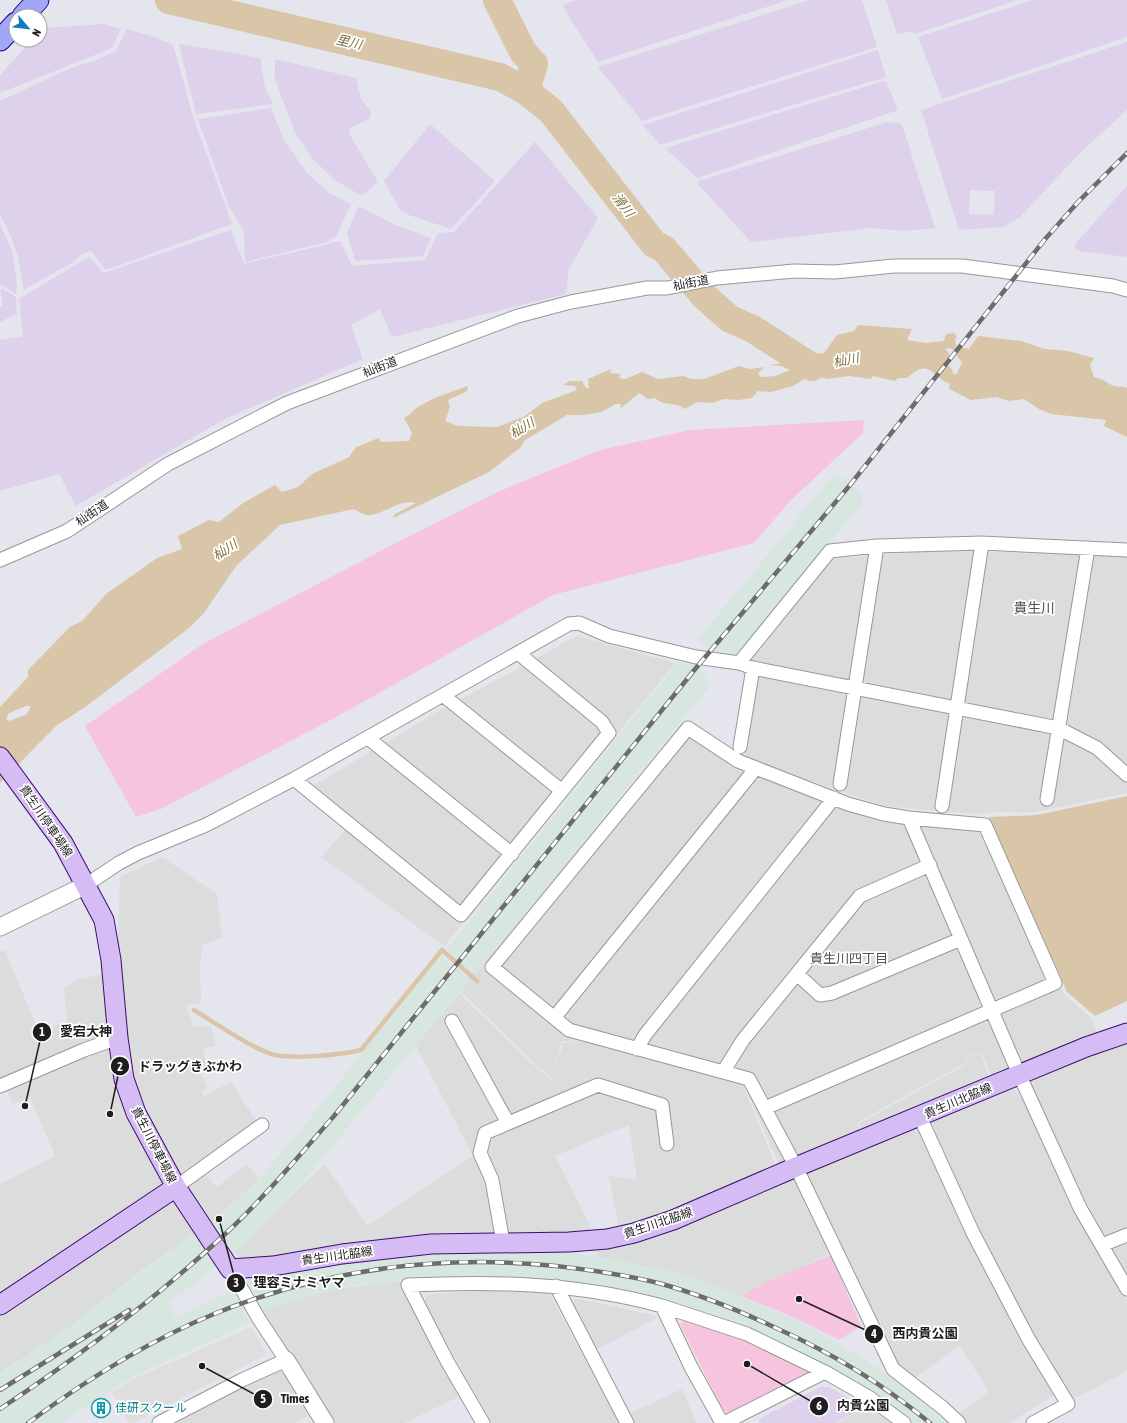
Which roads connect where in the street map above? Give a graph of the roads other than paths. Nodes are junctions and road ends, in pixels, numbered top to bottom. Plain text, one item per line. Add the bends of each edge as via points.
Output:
1 (8, 32) edge
2 (0, 40) edge
3 (1127, 290) edge
4 (982, 543) junction
5 (877, 546) junction
6 (1088, 548) junction
7 (1127, 550) edge
8 (0, 560) edge
9 (518, 653) junction
10 (739, 663) junction
11 (753, 668) junction
12 (854, 687) junction
13 (444, 696) junction
14 (957, 708) junction
15 (1058, 728) junction
16 (368, 738) junction
17 (740, 747) dead end
18 (0, 757) edge
19 (756, 768) junction
20 (1127, 775) edge
21 (294, 780) junction
22 (840, 784) dead end
23 (562, 791) junction
24 (834, 798) junction
25 (1047, 799) dead end
26 (942, 806) dead end
27 (909, 818) junction
28 (512, 854) junction
29 (930, 865) junction
30 (86, 886) junction
31 (0, 927) edge
32 (962, 939) junction
33 (797, 974) junction
34 (992, 1011) junction
35 (554, 1018) junction
36 (452, 1021) dead end
37 (1127, 1033) edge
38 (118, 1038) junction
39 (637, 1049) junction
40 (723, 1072) junction
41 (1020, 1074) junction
42 (0, 1086) edge
43 (765, 1108) junction
44 (920, 1117) junction
45 (508, 1123) junction
46 (262, 1125) dead end
47 (667, 1144) dead end
48 (796, 1167) junction
49 (176, 1187) junction
50 (1127, 1235) edge
51 (503, 1242) junction
52 (1102, 1245) junction
53 (230, 1269) junction
54 (556, 1286) junction
55 (1127, 1289) edge
56 (0, 1305) edge
57 (662, 1306) junction
58 (286, 1360) junction
59 (825, 1372) junction
60 (158, 1423) edge
61 (325, 1423) edge
62 (483, 1423) edge
63 (627, 1423) edge
64 (723, 1423) edge
65 (904, 1423) edge
66 (959, 1423) edge
67 (1033, 1423) edge

1 - 2 main road
3 - 8 street, 杣街道 via 962,266 894,266 835,272 794,270 717,278 571,302 518,316 287,403 168,464 66,531
4 - 5 street
4 - 6 street
4 - 14 street
5 - 10 street via 830,551
5 - 12 street
6 - 7 street
6 - 15 street
9 - 10 street via 569,624 579,623 609,636 696,657
9 - 13 street
9 - 23 street via 602,722 609,733
10 - 11 street
11 - 12 street
11 - 17 street
12 - 14 street
12 - 22 street
13 - 16 street
13 - 23 street
14 - 15 street
14 - 26 street
15 - 20 street via 1097,748
15 - 25 street
16 - 21 street
16 - 28 street
18 - 30 main road, 貴生川停車場線 via 50,823
19 - 24 street
19 - 35 street
19 - 35 street via 738,761 688,728 492,967
21 - 28 street via 461,915
21 - 30 street via 206,825 138,853
23 - 28 street
24 - 27 street via 884,814
24 - 39 street via 645,1035
27 - 29 street
27 - 34 street via 985,825 1055,983
29 - 32 street
29 - 33 street via 860,896
30 - 31 street
30 - 38 main road, 貴生川停車場線 via 104,920 111,960
32 - 33 street via 832,993 820,995
32 - 34 street
33 - 40 street via 742,1040
34 - 41 street
34 - 43 street
35 - 39 street via 569,1030
36 - 45 street
37 - 41 main road, 貴生川北脇線
38 - 42 street
38 - 49 main road, 貴生川停車場線 via 124,1079 136,1113
39 - 40 street
40 - 43 street via 749,1080
41 - 44 main road, 貴生川北脇線
41 - 52 street via 1080,1208
43 - 48 street
44 - 48 main road, 貴生川北脇線
44 - 67 street via 973,1233 1029,1340 1068,1404
45 - 47 street via 598,1085 662,1104
45 - 51 street via 485,1133 480,1153 492,1180
46 - 49 street
48 - 51 main road, 貴生川北脇線 via 673,1220 634,1233 607,1239 569,1242
48 - 66 street via 893,1369
49 - 53 main road
49 - 56 main road, 貴生川停車場線
50 - 52 street
51 - 53 main road, 貴生川北脇線 via 431,1244 342,1254 272,1266
52 - 55 street
53 - 58 street
54 - 57 street via 591,1290
54 - 62 street via 487,1282 408,1285 447,1361
54 - 63 street
57 - 59 street via 747,1334
57 - 64 street via 691,1367
58 - 60 street
58 - 61 street
59 - 64 street
59 - 65 street via 870,1398

